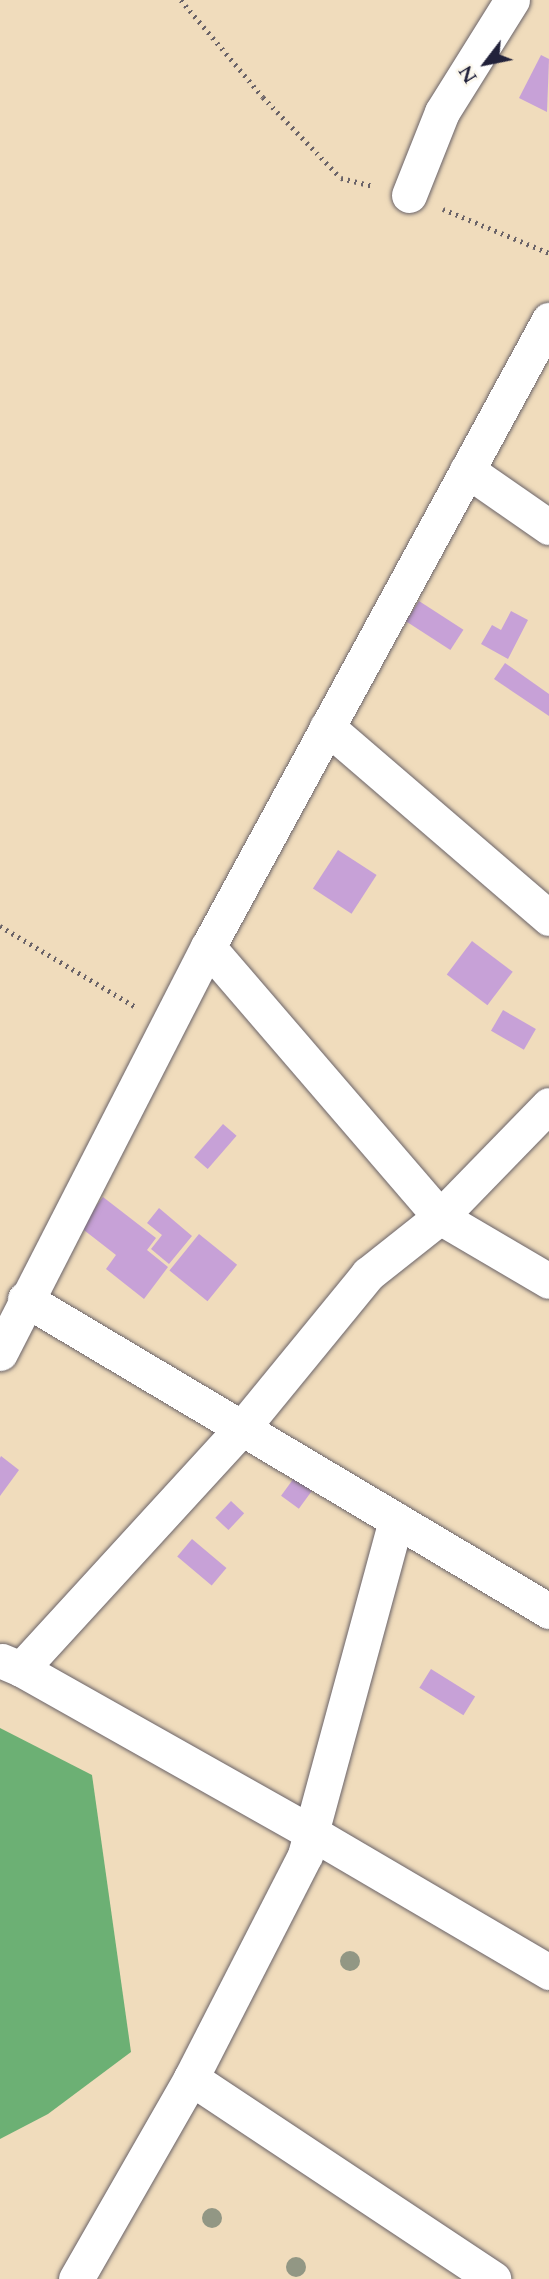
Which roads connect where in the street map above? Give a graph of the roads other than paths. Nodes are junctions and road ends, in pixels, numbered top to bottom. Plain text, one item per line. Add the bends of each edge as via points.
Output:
1 (512, 0) edge
2 (409, 195) road end
3 (549, 320) edge
4 (467, 470) junction
5 (549, 527) edge
6 (327, 727) junction
7 (549, 918) edge
8 (208, 947) junction
9 (549, 1105) edge
10 (440, 1217) junction
11 (549, 1281) edge
12 (25, 1299) junction
13 (0, 1353) edge
14 (242, 1428) junction
15 (396, 1520) junction
16 (549, 1611) edge
17 (11, 1665) edge
18 (312, 1833) junction
19 (549, 1972) edge
20 (191, 2078) junction
21 (76, 2279) edge
22 (493, 2279) edge

1 - 2 street via 442,112
3 - 4 street
4 - 5 street
4 - 6 street
6 - 7 street
6 - 8 street
8 - 10 street
8 - 12 street
9 - 10 street
10 - 11 street
10 - 14 street via 368,1274
12 - 13 street
12 - 14 street
14 - 15 street
14 - 17 street
15 - 16 street
15 - 18 street
17 - 18 street
18 - 19 street
18 - 20 street
20 - 21 street
20 - 22 street

